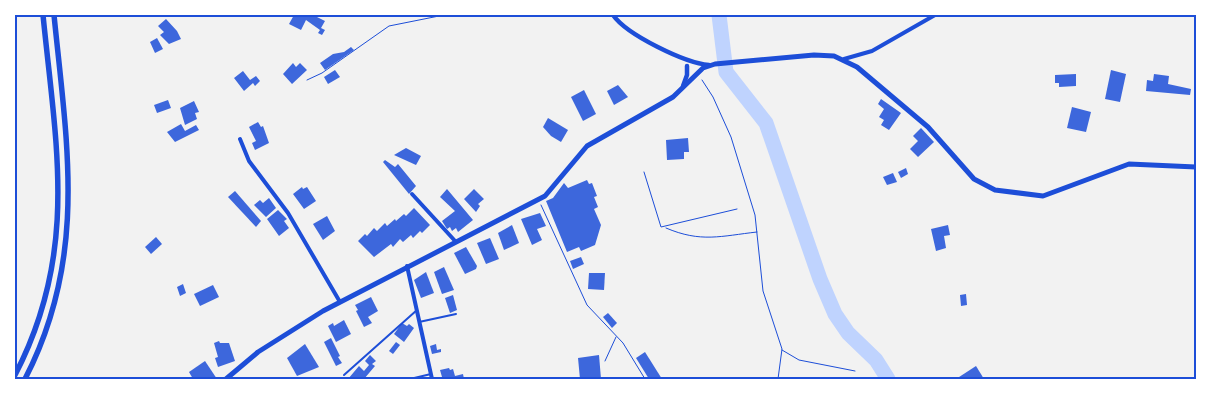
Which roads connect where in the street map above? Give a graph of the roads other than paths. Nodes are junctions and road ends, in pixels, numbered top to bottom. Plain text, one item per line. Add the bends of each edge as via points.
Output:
1 (43, 15) edge
2 (54, 15) edge
3 (613, 15) edge
4 (935, 15) edge
5 (844, 59) junction
6 (688, 64) junction
7 (712, 65) junction
8 (697, 72) junction
9 (682, 88) junction
10 (240, 139) dead end
11 (1196, 167) edge
12 (412, 194) dead end
13 (456, 242) junction
14 (407, 266) junction
15 (340, 302) junction
16 (416, 310) junction
17 (456, 314) dead end
18 (419, 322) junction
19 (344, 374) dead end
20 (431, 374) junction
21 (15, 375) edge
22 (25, 379) edge
23 (226, 379) edge
24 (410, 379) edge
25 (432, 379) edge

1 - 21 highway via 58,168 57,230 46,297
2 - 22 highway via 69,168 66,248 58,296
3 - 6 street via 627,29
4 - 5 street via 872,50
5 - 7 main road via 820,54
5 - 11 main road via 928,127 977,182 995,190 1043,196 1129,164
6 - 7 street
6 - 8 street
6 - 9 street
7 - 8 main road
8 - 9 main road
9 - 13 main road via 671,99 587,146 549,192 538,200
10 - 15 street via 249,161 288,213
12 - 13 street
13 - 14 main road
14 - 15 main road
14 - 16 street
15 - 23 main road via 262,349
16 - 18 street
16 - 19 lane
17 - 18 lane
18 - 20 street
20 - 24 lane
20 - 25 street

